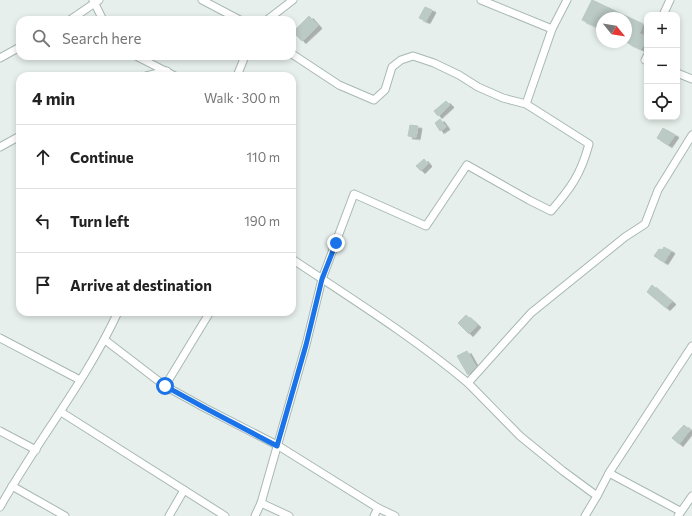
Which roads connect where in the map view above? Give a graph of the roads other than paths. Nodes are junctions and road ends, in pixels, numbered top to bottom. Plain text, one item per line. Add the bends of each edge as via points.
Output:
1 (202, 0) edge
2 (294, 0) edge
3 (481, 0) edge
4 (567, 0) edge
5 (96, 1) edge
6 (666, 1) edge
7 (664, 12) edge
8 (75, 16) edge
9 (102, 16) edge
10 (232, 16) edge
11 (272, 16) edge
12 (552, 29) junction
13 (16, 49) edge
14 (296, 57) edge
15 (0, 58) edge
16 (144, 60) edge
17 (243, 60) edge
18 (167, 71) joint
19 (163, 72) edge
20 (239, 72) edge
21 (680, 74) edge
22 (692, 79) edge
23 (526, 104) junction
24 (692, 135) edge
25 (16, 138) edge
26 (0, 147) edge
27 (296, 262) edge
28 (322, 279) junction
29 (116, 316) edge
30 (208, 316) edge
31 (0, 338) edge
32 (105, 340) junction
33 (692, 346) edge
34 (80, 380) junction
35 (468, 383) junction
36 (165, 386) junction
37 (62, 412) junction
38 (0, 431) edge
39 (277, 446) junction
40 (36, 450) junction
41 (609, 473) junction
42 (12, 486) junction
43 (184, 490) junction
44 (597, 496) junction
45 (692, 496) edge
46 (261, 503) junction
47 (0, 507) edge
48 (378, 508) junction
49 (679, 513) edge
50 (65, 516) edge
51 (169, 516) edge
52 (225, 516) edge
53 (255, 516) edge
54 (290, 516) edge
55 (374, 516) edge
56 (395, 516) edge
57 (585, 516) edge

1 - 10 street
2 - 11 street
3 - 12 street
4 - 12 street
5 - 8 street
5 - 9 street
6 - 7 street
12 - 23 street
13 - 15 street
14 - 23 street via 339,85 374,100 385,90 392,67 401,60 413,56 459,75 478,88
16 - 18 street
17 - 20 street
18 - 19 street
21 - 22 street
23 - 28 street via 589,144 578,176 551,211 467,165 426,226 354,194
24 - 35 street via 658,190 645,224 624,237 531,312
25 - 26 street
27 - 28 street
28 - 35 street via 437,357
28 - 39 street
29 - 32 street
30 - 36 street
31 - 34 street
32 - 34 street
32 - 36 street
33 - 41 street
34 - 37 street
35 - 44 street via 520,436
36 - 39 street
37 - 40 street
37 - 43 street
38 - 40 street
39 - 46 street
39 - 48 street
40 - 42 street
41 - 44 street
41 - 49 street
42 - 47 street
42 - 50 street
43 - 51 street
43 - 52 street
44 - 57 street
45 - 49 street
46 - 53 street
46 - 54 street
48 - 55 street
48 - 56 street

